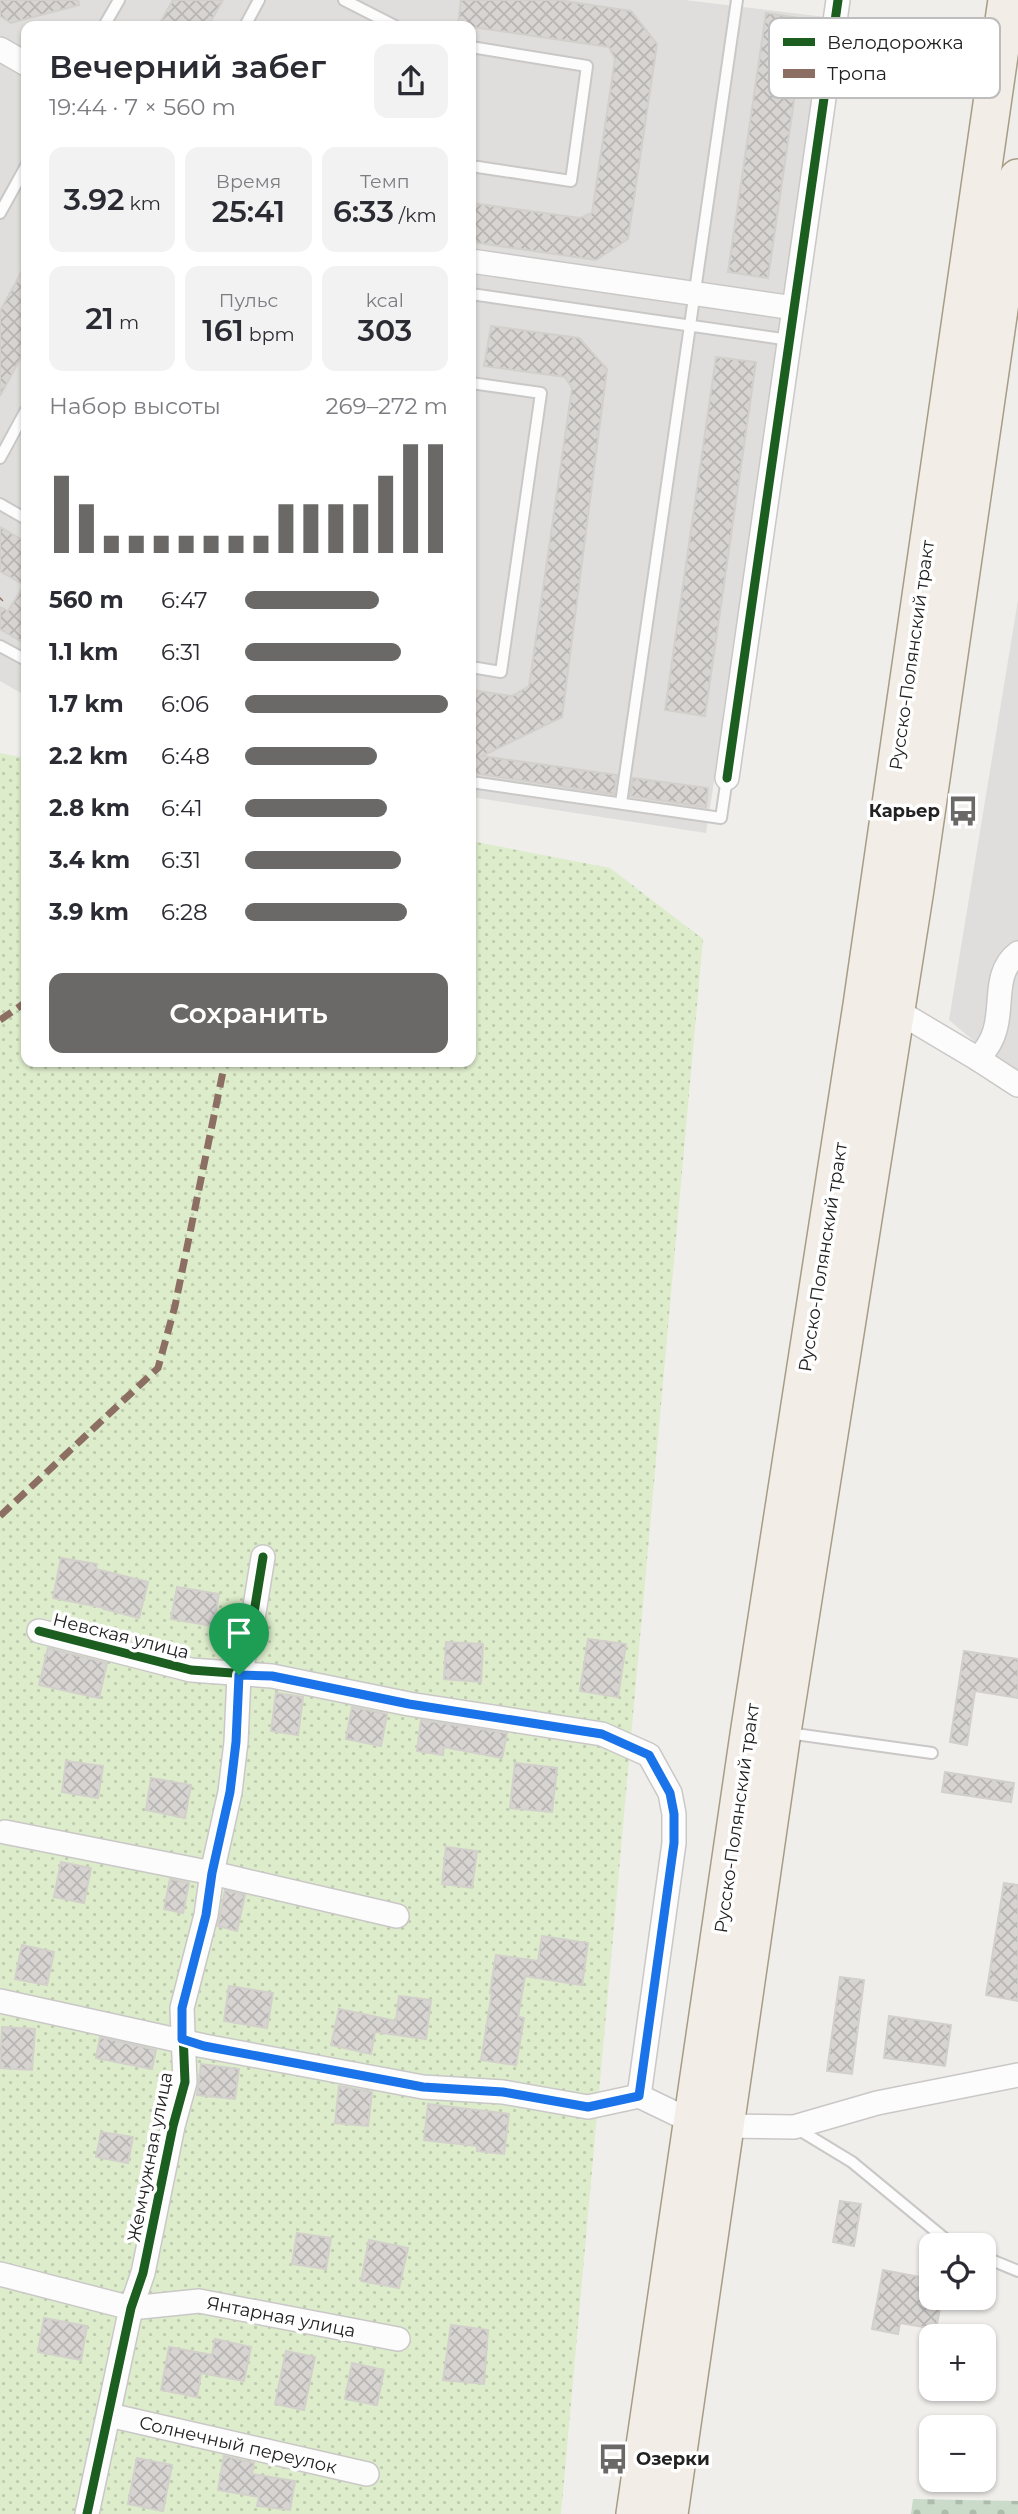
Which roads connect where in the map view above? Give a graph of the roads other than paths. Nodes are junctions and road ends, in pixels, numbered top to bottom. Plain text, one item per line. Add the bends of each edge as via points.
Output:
1 (119, 0) edge
2 (259, 0) edge
3 (344, 0) edge
4 (737, 0) edge
5 (837, 0) edge
6 (1007, 0) edge
7 (834, 18) edge
8 (107, 21) edge
9 (248, 21) edge
10 (385, 21) edge
11 (476, 48) edge
12 (0, 49) edge
13 (1000, 49) edge
14 (21, 61) edge
15 (823, 98) edge
16 (993, 98) edge
17 (476, 167) edge
18 (21, 175) edge
19 (1018, 178) edge
20 (0, 213) edge
21 (476, 262) edge
22 (695, 293) junction
23 (476, 295) edge
24 (794, 308) junction
25 (690, 326) junction
26 (790, 340) junction
27 (476, 384) edge
28 (21, 419) edge
29 (0, 457) edge
30 (0, 504) edge
31 (21, 516) edge
32 (0, 646) edge
33 (21, 657) edge
34 (476, 668) edge
35 (726, 778) joint
36 (476, 783) edge
37 (621, 803) junction
38 (1017, 954) edge
39 (894, 1009) junction
40 (978, 1059) junction
41 (1018, 1085) edge
42 (263, 1557) dead end
43 (39, 1631) dead end
44 (239, 1675) junction
45 (782, 1732) junction
46 (932, 1753) dead end
47 (5, 1832) dead end
48 (212, 1873) junction
49 (397, 1916) dead end
50 (0, 2001) edge
51 (182, 2039) junction
52 (1018, 2075) edge
53 (639, 2096) junction
54 (709, 2124) junction
55 (794, 2127) junction
56 (937, 2233) edge
57 (996, 2262) edge
58 (1018, 2271) edge
59 (0, 2274) edge
60 (131, 2308) junction
61 (398, 2339) dead end
62 (109, 2415) junction
63 (368, 2474) dead end
64 (87, 2514) edge
65 (635, 2514) edge
66 (669, 2514) edge

1 - 8 lane
2 - 9 lane
3 - 10 lane
4 - 22 lane
5 - 7 street
6 - 13 main road, Русско-Полянский тракт
11 - 17 lane via 587,65 571,181
12 - 14 street
15 - 24 street
16 - 54 main road, Русско-Полянский тракт via 868,965 750,1728
18 - 20 lane
19 - 39 main road, Русско-Полянский тракт
21 - 22 street
22 - 24 street
22 - 25 lane
23 - 25 lane
24 - 26 street
25 - 26 lane
25 - 37 lane
26 - 35 street
27 - 34 lane via 541,393 501,672
28 - 29 lane
30 - 31 lane
32 - 33 lane
35 - 37 lane via 721,818
36 - 37 lane
38 - 40 street via 1004,967 996,1029
39 - 40 street
39 - 45 main road, Русско-Полянский тракт
40 - 41 street
42 - 44 street, Жемчужная улица
43 - 44 street, Невская улица via 191,1670
44 - 48 street, Жемчужная улица via 231,1780
44 - 53 street, Невская улица via 272,1676 409,1704 602,1734 649,1755 670,1793 674,1843
45 - 46 lane
45 - 54 main road, Русско-Полянский тракт
47 - 48 street
48 - 49 street
48 - 51 street, Жемчужная улица via 182,2008
50 - 51 street
51 - 53 street via 423,2087 503,2092 588,2107
51 - 60 street, Жемчужная улица via 185,2081 143,2273
52 - 55 street via 877,2102
53 - 54 street
54 - 55 street
54 - 65 main road, Русско-Полянский тракт
54 - 66 main road, Русско-Полянский тракт
55 - 56 lane via 852,2162
57 - 58 lane
59 - 60 street, Янтарная улица
60 - 61 street, Янтарная улица via 198,2301
60 - 62 street, Жемчужная улица
62 - 63 street, Солнечный переулок
62 - 64 street, Жемчужная улица

